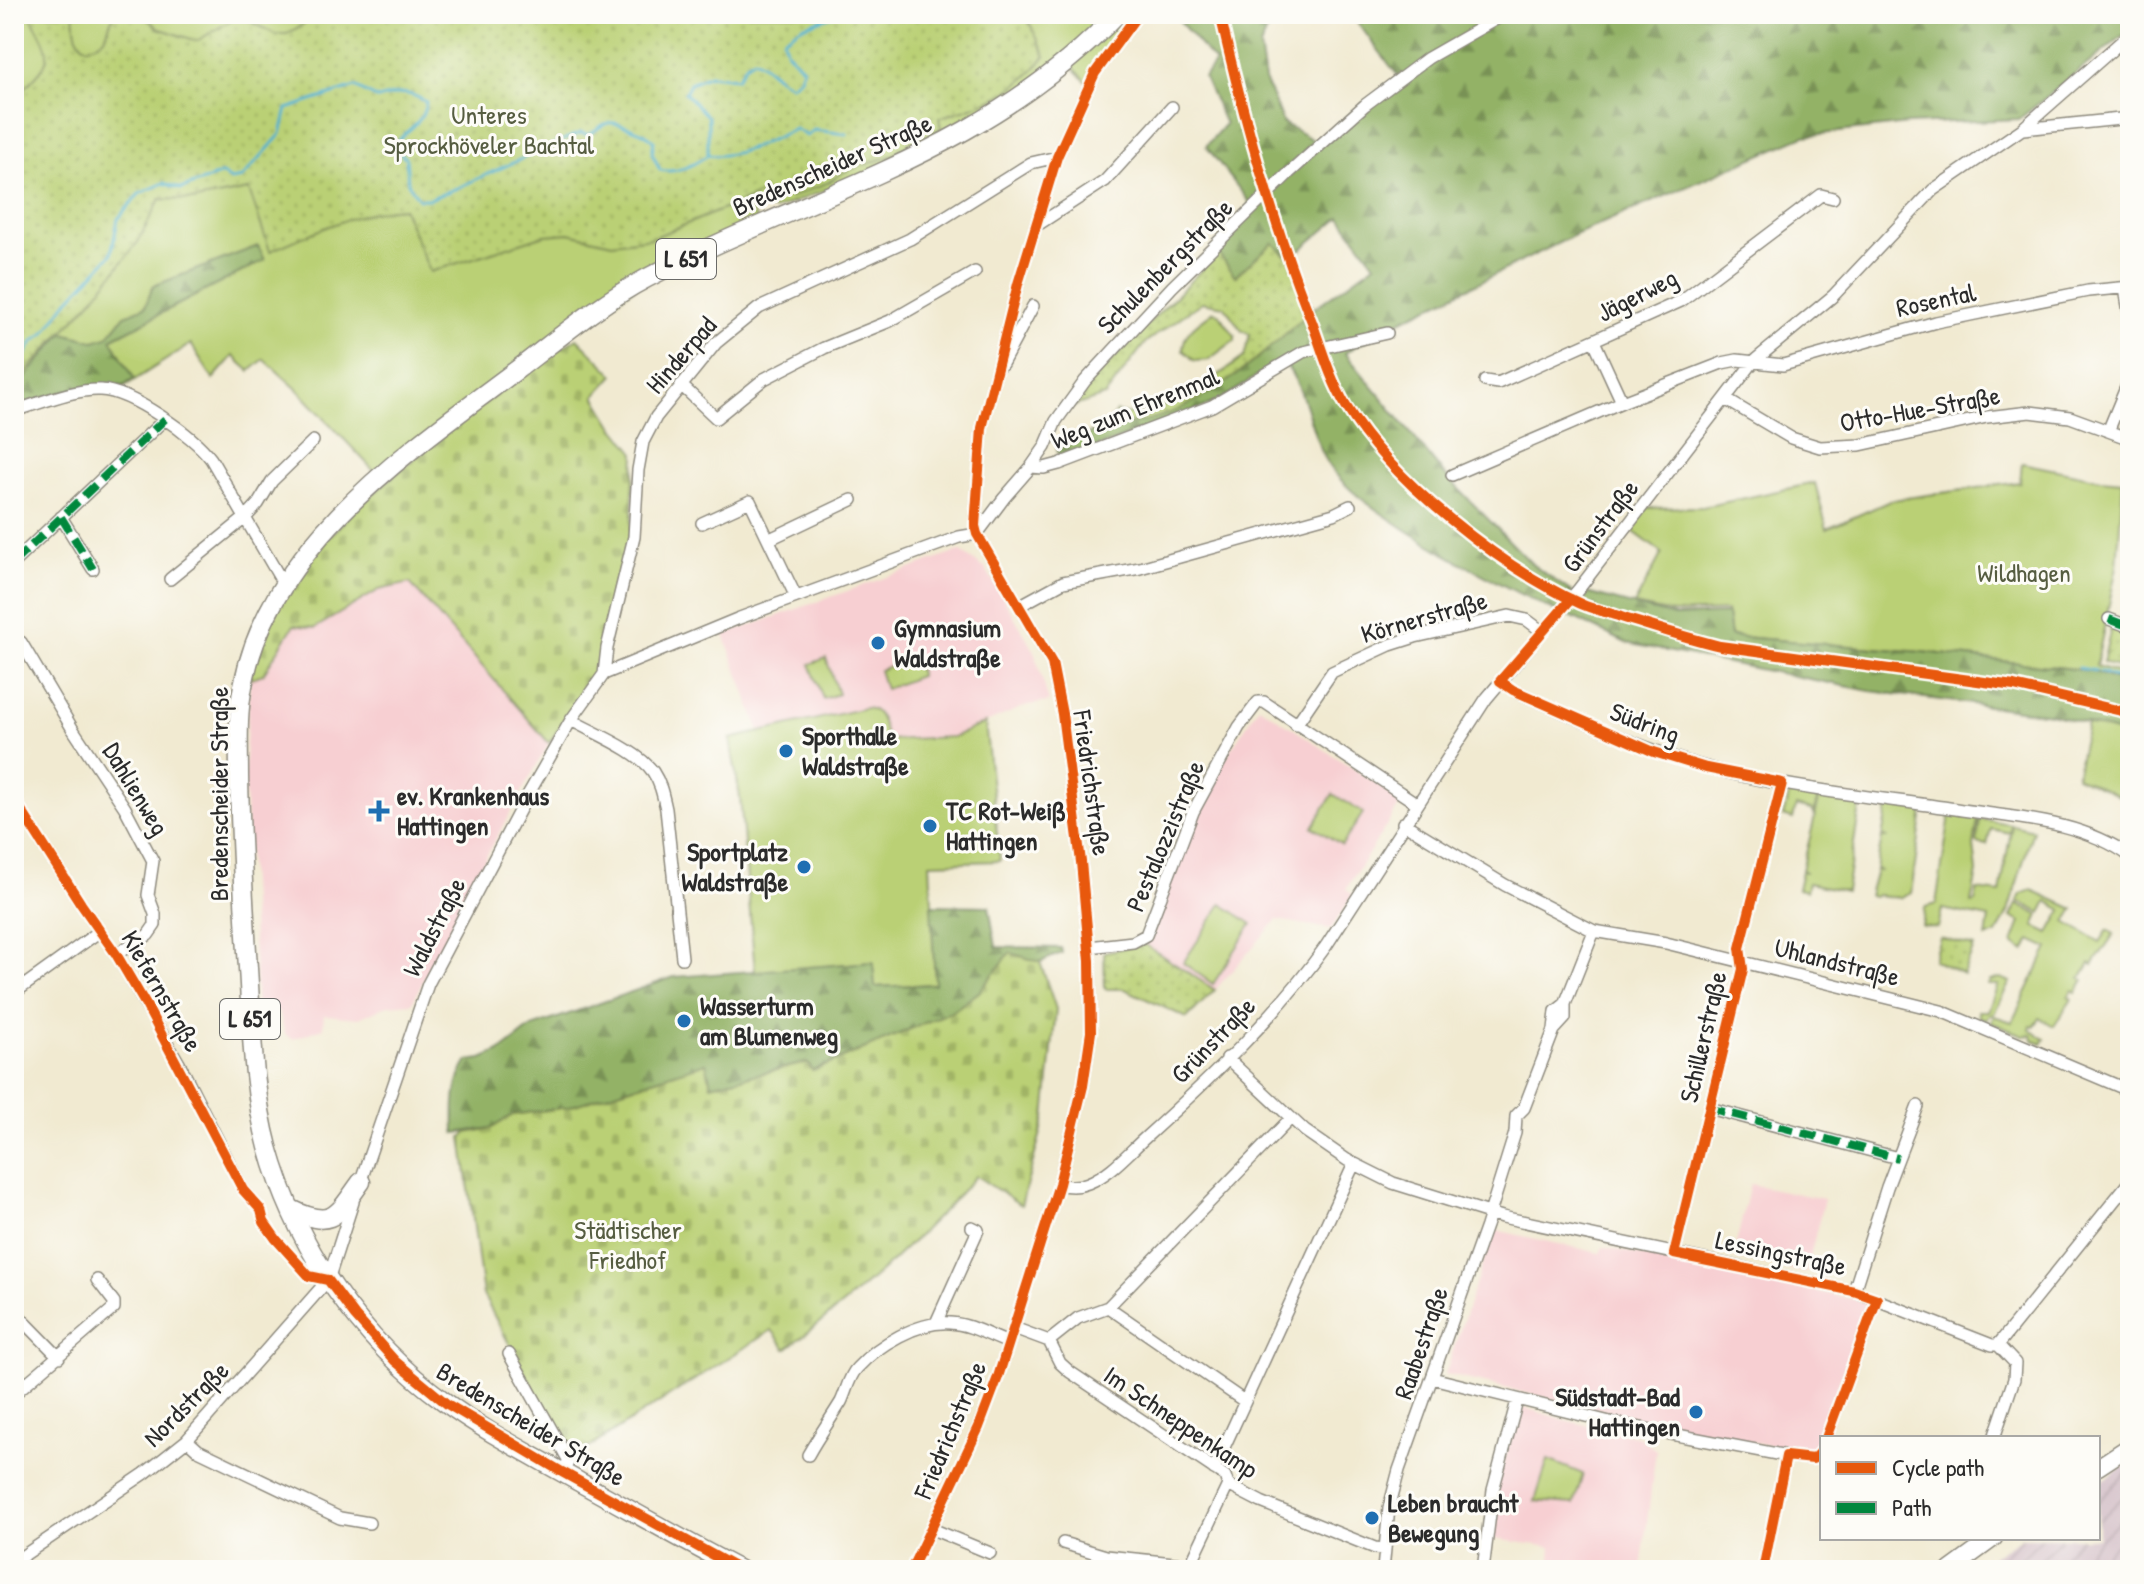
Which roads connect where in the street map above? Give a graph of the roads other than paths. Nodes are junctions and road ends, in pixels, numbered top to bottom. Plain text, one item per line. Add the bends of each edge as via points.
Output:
1 (1505, 14) edge
2 (1125, 18) edge
3 (2130, 34) edge
4 (1172, 107) dead end
5 (2130, 118) edge
6 (2022, 129) junction
7 (1057, 157) junction
8 (1833, 198) dead end
9 (1035, 227) junction
10 (975, 272) dead end
11 (2128, 288) edge
12 (1033, 306) dead end
13 (2130, 318) edge
14 (1387, 333) dead end
15 (1594, 341) junction
16 (1754, 361) junction
17 (994, 378) junction
18 (2130, 378) edge
19 (1485, 381) dead end
20 (681, 385) junction
21 (1725, 399) junction
22 (1622, 402) junction
23 (14, 411) edge
24 (165, 419) junction
25 (2109, 429) junction
26 (2130, 439) edge
27 (313, 441) dead end
28 (1031, 467) junction
29 (1452, 475) dead end
30 (852, 500) dead end
31 (1350, 506) dead end
32 (61, 517) junction
33 (245, 518) junction
34 (702, 523) dead end
35 (977, 534) junction
36 (770, 539) junction
37 (14, 562) edge
38 (93, 569) dead end
39 (170, 579) dead end
40 (284, 585) junction
41 (796, 597) junction
42 (1019, 606) junction
43 (2109, 619) dead end
44 (2130, 627) edge
45 (1543, 632) junction
46 (21, 642) dead end
47 (604, 674) junction
48 (1500, 681) junction
49 (571, 720) junction
50 (1296, 725) junction
51 (1782, 783) junction
52 (14, 799) edge
53 (1416, 803) junction
54 (1403, 823) junction
55 (2130, 856) edge
56 (100, 931) junction
57 (1594, 931) junction
58 (1089, 947) junction
59 (116, 954) junction
60 (682, 958) dead end
61 (1741, 961) junction
62 (14, 993) edge
63 (1227, 1058) junction
64 (2130, 1091) edge
65 (1918, 1106) dead end
66 (1709, 1108) junction
67 (1290, 1119) junction
68 (1898, 1158) junction
69 (1354, 1164) junction
70 (2130, 1181) edge
71 (361, 1182) junction
72 (1059, 1184) junction
73 (291, 1209) junction
74 (261, 1210) dead end
75 (1488, 1213) junction
76 (972, 1227) dead end
77 (1674, 1254) junction
78 (97, 1280) dead end
79 (328, 1280) junction
80 (1854, 1291) junction
81 (1877, 1299) junction
82 (1108, 1307) junction
83 (14, 1311) edge
84 (936, 1323) junction
85 (1014, 1328) junction
86 (1049, 1341) junction
87 (1009, 1343) junction
88 (1998, 1345) junction
89 (509, 1354) dead end
90 (59, 1357) junction
91 (1432, 1378) junction
92 (14, 1394) edge
93 (1244, 1401) junction
94 (1517, 1401) junction
95 (1827, 1436) edge
96 (1995, 1436) edge
97 (187, 1440) junction
98 (2130, 1446) edge
99 (1820, 1452) edge
100 (808, 1455) dead end
101 (2100, 1466) edge
102 (1214, 1469) junction
103 (562, 1472) junction
104 (1228, 1485) junction
105 (369, 1523) dead end
106 (932, 1529) junction
107 (1991, 1540) edge
108 (1063, 1543) dead end
109 (1384, 1549) junction
110 (990, 1553) dead end
111 (1484, 1560) edge
112 (15, 1561) edge
113 (1193, 1565) junction
114 (25, 1570) edge
115 (740, 1570) edge
116 (911, 1570) edge
117 (1230, 1570) edge
118 (1383, 1570) edge
119 (1950, 1570) edge

1 - 28 street, Schulenbergstraße via 1428,58 1365,105 1257,203 1085,381
2 - 7 street
2 - 40 main road, Bredenscheider Straße / L 651 via 1011,104 938,147 685,259 619,294 382,474 337,518
3 - 6 street, Grünstraße
4 - 9 street via 1105,181
5 - 6 street
6 - 16 street, Grünstraße via 1933,190 1833,296
7 - 9 street
7 - 20 street, Hinderpad via 1031,163 910,239 759,308 716,343
8 - 15 street, Jägerweg via 1821,195 1681,301
9 - 17 street
10 - 20 street via 890,321 764,379 716,418
11 - 13 street
11 - 16 street, Rosental via 2088,291 1936,322 1783,365
12 - 17 street
14 - 28 street, Weg zum Ehrenmal via 1303,352 1212,406 1059,464
15 - 19 street, Jägerweg via 1498,383
15 - 22 street
16 - 21 street, Grünstraße
16 - 22 street, Rosental via 1722,363
17 - 35 street via 982,428
18 - 25 street
20 - 47 street, Hinderpad via 656,417 641,451 634,537
21 - 25 street, Otto-Hue-Straße via 1791,438 1820,447 1860,445 2030,412
21 - 45 street, Grünstraße
22 - 29 street, Rosental
23 - 24 street via 99,390
24 - 32 street
24 - 33 street via 207,453
25 - 26 street, Otto-Hue-Straße
27 - 33 street via 272,481
28 - 35 street, Schulenbergstraße
30 - 36 street
31 - 42 street via 1140,568 1063,582
32 - 37 street
32 - 38 street
33 - 39 street
33 - 40 street
34 - 36 street via 750,501
35 - 41 street
35 - 42 street, Friedrichstraße
36 - 41 street
40 - 73 main road, Bredenscheider Straße / L 651 via 256,642 243,684 239,776 255,1089 269,1153
41 - 47 street
42 - 58 street, Friedrichstraße via 1043,644 1054,676
43 - 44 street
45 - 48 street, Grünstraße
45 - 50 street, Körnerstraße via 1527,620 1509,616 1390,645 1332,672
46 - 59 street, Dahlienweg via 153,861 148,895 155,925
47 - 49 street, Waldstraße
48 - 51 street, Südring via 1654,752
48 - 53 street, Grünstraße
49 - 60 street via 635,757 661,786
49 - 71 street, Waldstraße via 428,984
50 - 53 street
50 - 58 street, Pestalozzistraße via 1264,702 1257,703 1193,812 1146,935 1133,942
51 - 55 street, Südring via 2040,821 2093,836
51 - 61 street, Schillerstraße
52 - 56 street, Kiefernstraße
53 - 54 street, Grünstraße
54 - 57 street, Uhlandstraße
54 - 63 street, Grünstraße via 1314,963
56 - 59 street, Kiefernstraße
56 - 62 street
57 - 61 street, Uhlandstraße
57 - 75 street, Raabestraße
58 - 72 street, Friedrichstraße via 1091,1032
59 - 74 street, Kiefernstraße via 243,1190
61 - 64 street, Uhlandstraße via 1941,1011
61 - 66 street, Schillerstraße
63 - 67 street, Lessingstraße
63 - 72 street, Grünstraße via 1106,1172 1087,1183
65 - 68 street
66 - 68 street, Schillerstraße
66 - 77 street, Schillerstraße
67 - 69 street, Lessingstraße
67 - 82 street
68 - 80 street
69 - 75 street, Lessingstraße via 1405,1187
69 - 93 street
70 - 88 street
71 - 73 main road via 331,1218 316,1219
71 - 79 street, Waldstraße
72 - 85 street, Friedrichstraße
73 - 79 main road, Bredenscheider Straße / L 651
75 - 77 street, Lessingstraße
75 - 91 street, Raabestraße
76 - 84 street via 978,1230
77 - 80 street, Lessingstraße
78 - 90 street via 114,1308
79 - 97 street, Nordstraße
79 - 103 main road, Bredenscheider Straße / L 651 via 370,1335 423,1385
80 - 81 street, Lessingstraße
81 - 88 street, Lessingstraße
81 - 95 street
82 - 86 street via 1078,1318
82 - 93 street
83 - 90 street
84 - 87 street via 962,1325
84 - 100 street via 913,1330 854,1370
85 - 86 street
85 - 87 street, Friedrichstraße
86 - 102 street, Im Schneppenkamp via 1060,1363 1081,1381
87 - 106 street, Friedrichstraße via 979,1427
88 - 96 street via 2015,1363
89 - 103 street, Bredenscheider Straße via 569,1461
90 - 92 street
91 - 94 street
91 - 109 street, Raabestraße via 1394,1489
93 - 102 street
94 - 99 street via 1784,1455 1813,1459
94 - 111 street via 1493,1490
97 - 105 street via 340,1518
97 - 112 street, Nordstraße
98 - 101 main road
102 - 104 street, Im Schneppenkamp
103 - 115 main road, Bredenscheider Straße / L 651
104 - 109 street, Im Schneppenkamp
104 - 113 street
106 - 110 street, Friedrichstraße
106 - 116 street, Friedrichstraße
107 - 119 main road
108 - 113 street via 1106,1556
109 - 118 street, Raabestraße
112 - 114 street
113 - 117 street

